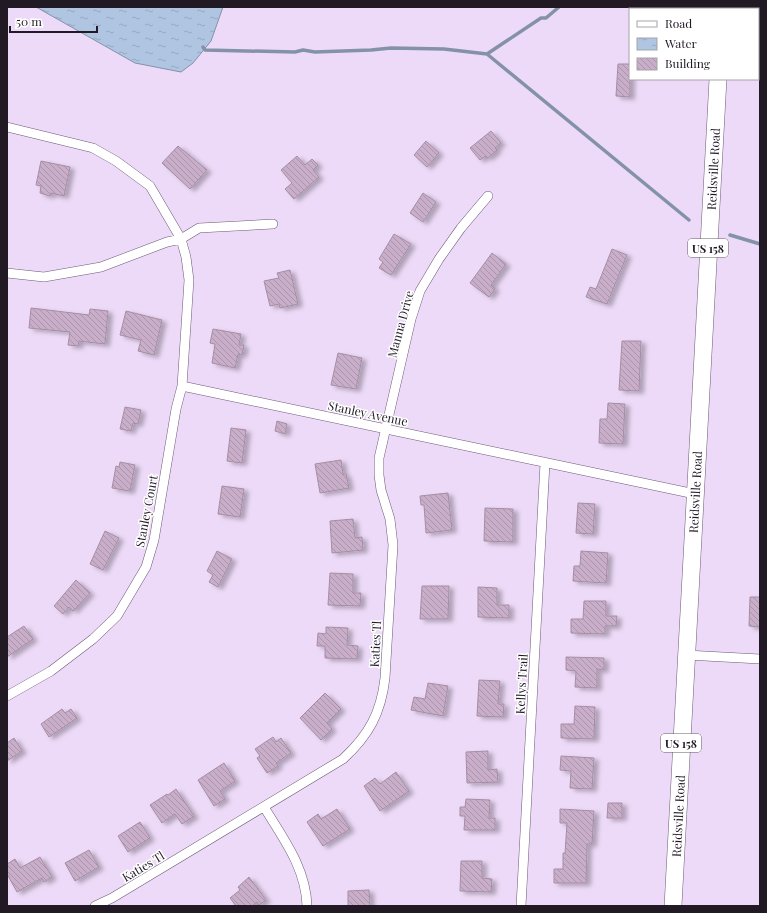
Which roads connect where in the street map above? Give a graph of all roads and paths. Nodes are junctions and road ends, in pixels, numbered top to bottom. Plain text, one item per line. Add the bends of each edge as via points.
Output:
1 (718, 80) edge
2 (7, 127) edge
3 (488, 196) dead end
4 (273, 224) dead end
5 (181, 239) junction
6 (7, 274) edge
7 (182, 386) junction
8 (387, 429) junction
9 (545, 463) junction
10 (695, 494) junction
11 (686, 655) junction
12 (760, 659) edge
13 (7, 696) edge
14 (264, 807) junction
15 (95, 906) edge
16 (307, 906) edge
17 (521, 906) edge
18 (673, 906) edge

1 - 10 highway, Reidsville Road / US 158
2 - 5 street via 93,148 116,162 150,186
3 - 8 street, Manna Drive via 443,252 420,291 411,319
4 - 5 street via 200,228
5 - 6 street via 102,267 44,277
5 - 7 street via 189,280
7 - 8 street, Stanley Avenue
7 - 13 street, Stanley Court via 154,540 146,567 117,616 93,639 51,671
8 - 9 street, Stanley Avenue
8 - 14 street, Katies Tl via 379,458 379,475 390,520 392,545 385,678 379,709 364,736 343,759
9 - 10 street, Stanley Avenue
9 - 17 street, Kellys Trail
10 - 11 highway, Reidsville Road / US 158
11 - 12 street
11 - 18 highway, Reidsville Road / US 158
14 - 15 street, Katies Tl
14 - 16 street via 299,866

